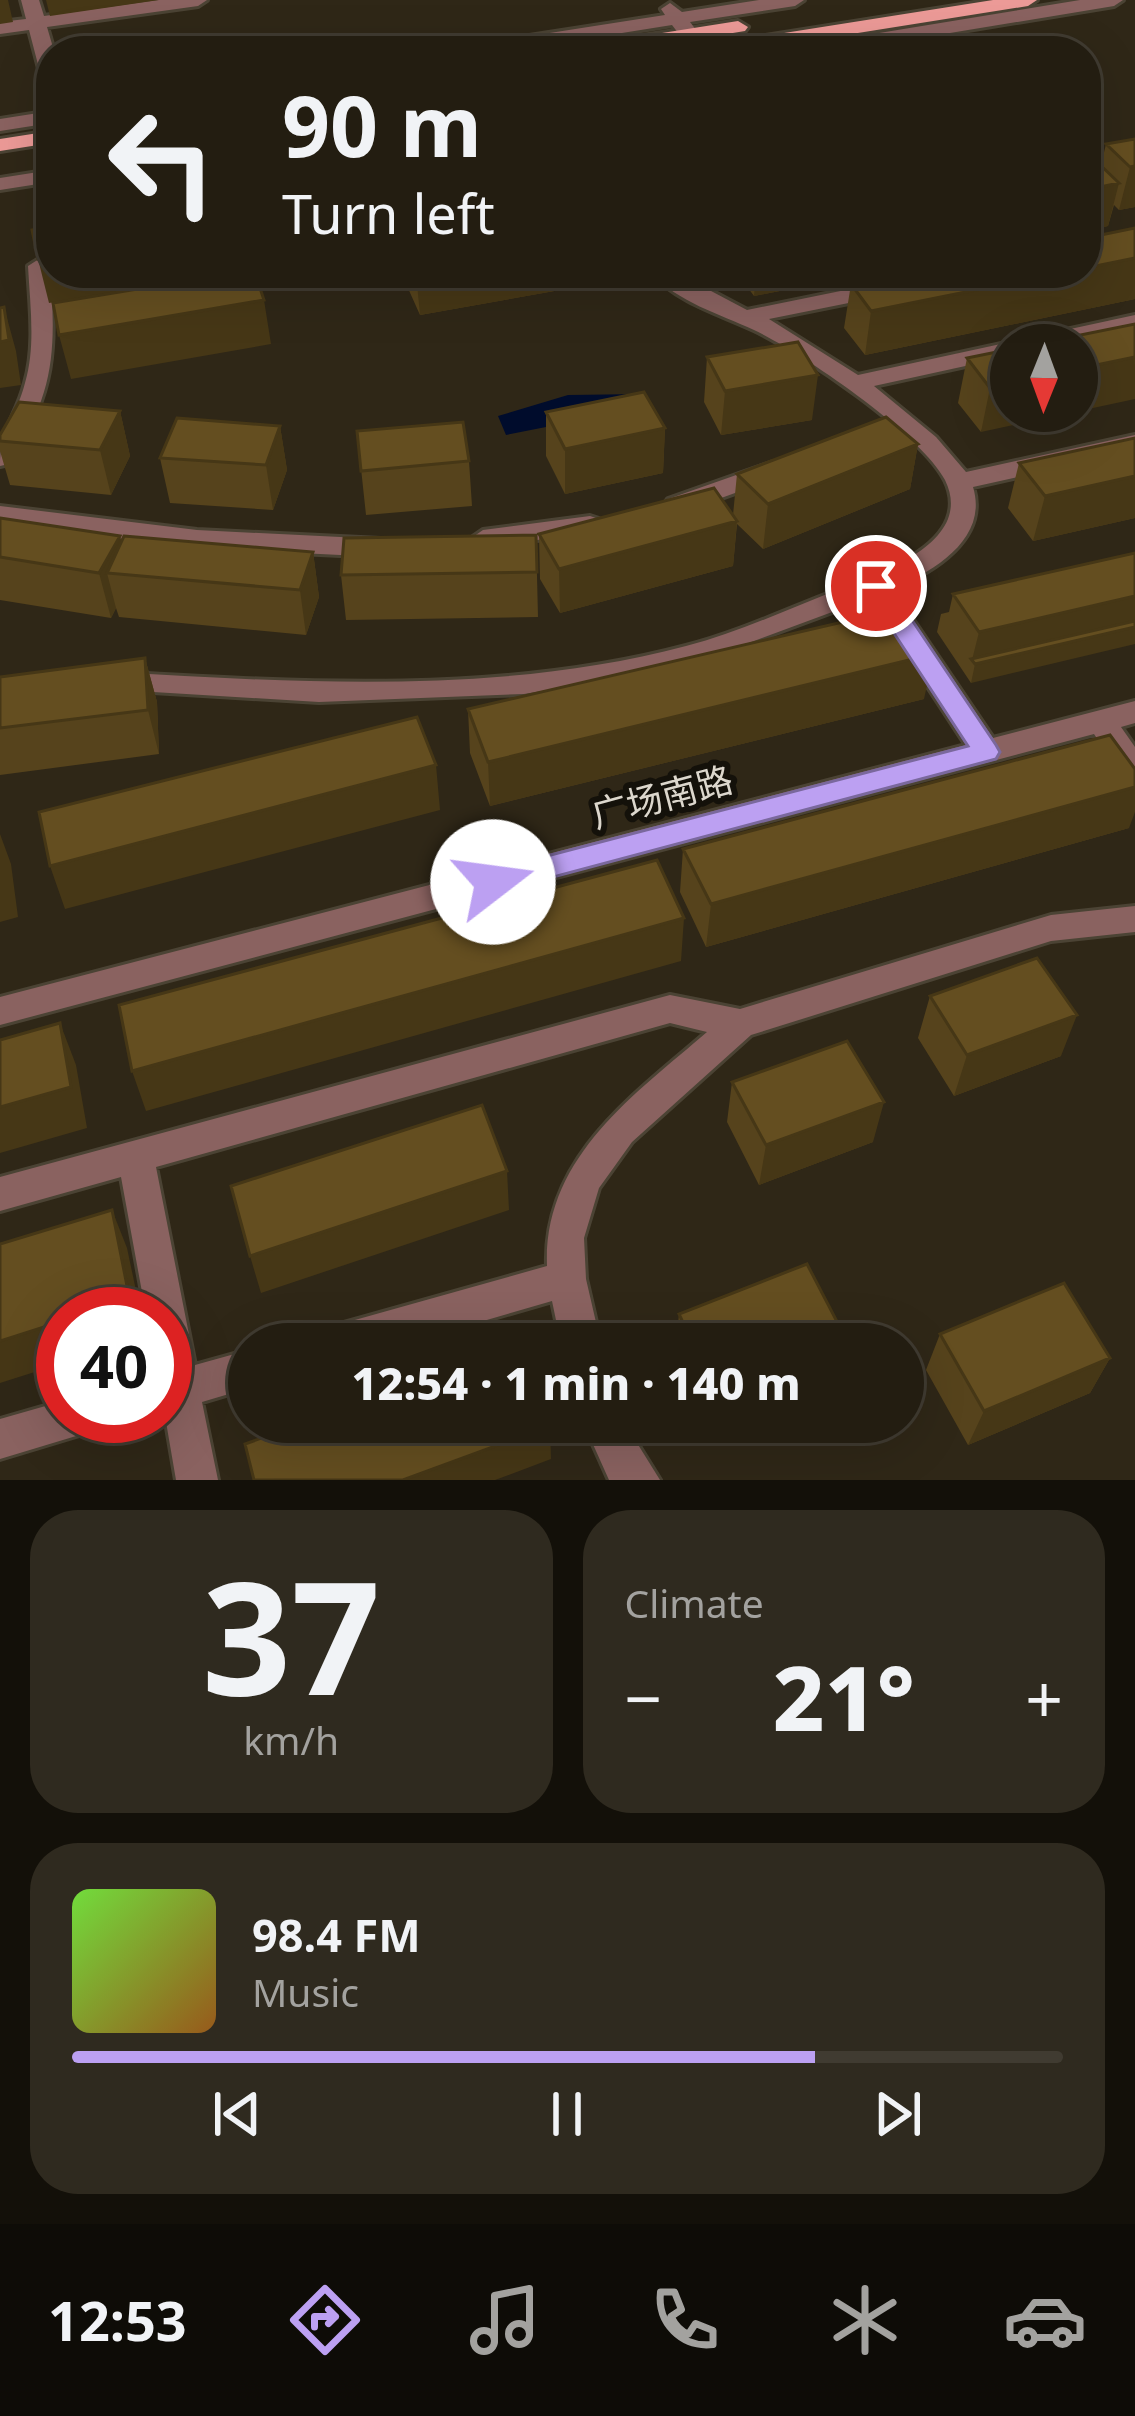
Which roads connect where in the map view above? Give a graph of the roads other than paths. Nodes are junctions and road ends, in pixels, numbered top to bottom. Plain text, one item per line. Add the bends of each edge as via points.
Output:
1 (31, 0) edge
2 (198, 0) edge
3 (662, 0) edge
4 (795, 0) edge
5 (904, 0) edge
6 (1028, 0) edge
7 (1114, 0) edge
8 (37, 23) junction
9 (0, 28) edge
10 (40, 36) edge
11 (692, 36) edge
12 (702, 36) edge
13 (710, 36) edge
14 (720, 36) edge
15 (897, 36) edge
16 (36, 119) edge
17 (0, 125) edge
18 (36, 139) edge
19 (0, 145) edge
20 (36, 159) edge
21 (0, 165) edge
22 (36, 178) edge
23 (0, 184) edge
24 (37, 288) edge
25 (691, 288) edge
26 (889, 288) edge
27 (746, 317) junction
28 (1135, 322) edge
29 (1098, 330) edge
30 (990, 354) edge
31 (850, 384) junction
32 (1135, 442) edge
33 (3, 448) edge
34 (797, 462) edge
35 (959, 482) junction
36 (657, 510) edge
37 (0, 515) edge
38 (612, 520) edge
39 (448, 543) edge
40 (410, 546) edge
41 (876, 586) junction
42 (83, 680) edge
43 (1135, 712) edge
44 (1102, 722) junction
45 (986, 752) junction
46 (1135, 771) edge
47 (1135, 919) edge
48 (0, 1011) edge
49 (740, 1024) junction
50 (136, 1157) junction
51 (0, 1194) edge
52 (567, 1279) junction
53 (156, 1287) edge
54 (412, 1323) edge
55 (576, 1323) edge
56 (228, 1375) edge
57 (192, 1385) edge
58 (36, 1429) edge
59 (0, 1439) edge
60 (187, 1443) edge
61 (613, 1443) edge
62 (197, 1480) edge
63 (638, 1480) edge

1 - 8 street
2 - 8 street
3 - 11 street
4 - 12 street
5 - 13 main road
6 - 14 main road
7 - 15 street
8 - 9 street
8 - 10 street
16 - 17 street
18 - 19 main road
20 - 21 main road
22 - 23 street
24 - 33 street via 37,395
25 - 27 street
26 - 27 street
27 - 31 street
28 - 29 street
30 - 31 street
31 - 35 street via 892,425 921,435
32 - 35 street
34 - 36 street
35 - 41 street via 964,512 953,538
37 - 40 street via 256,544
38 - 39 street
41 - 42 street via 664,662 546,682 267,692
41 - 45 street
43 - 44 street, 广场南路
44 - 45 street, 广场南路
44 - 46 street
45 - 48 street, 广场南路
47 - 49 street via 1051,928
49 - 50 street via 670,1009
49 - 52 street via 619,1131 584,1180 565,1238
50 - 51 street
50 - 53 street
52 - 54 street
52 - 55 street
56 - 57 street
58 - 59 street
60 - 62 street
61 - 63 street

